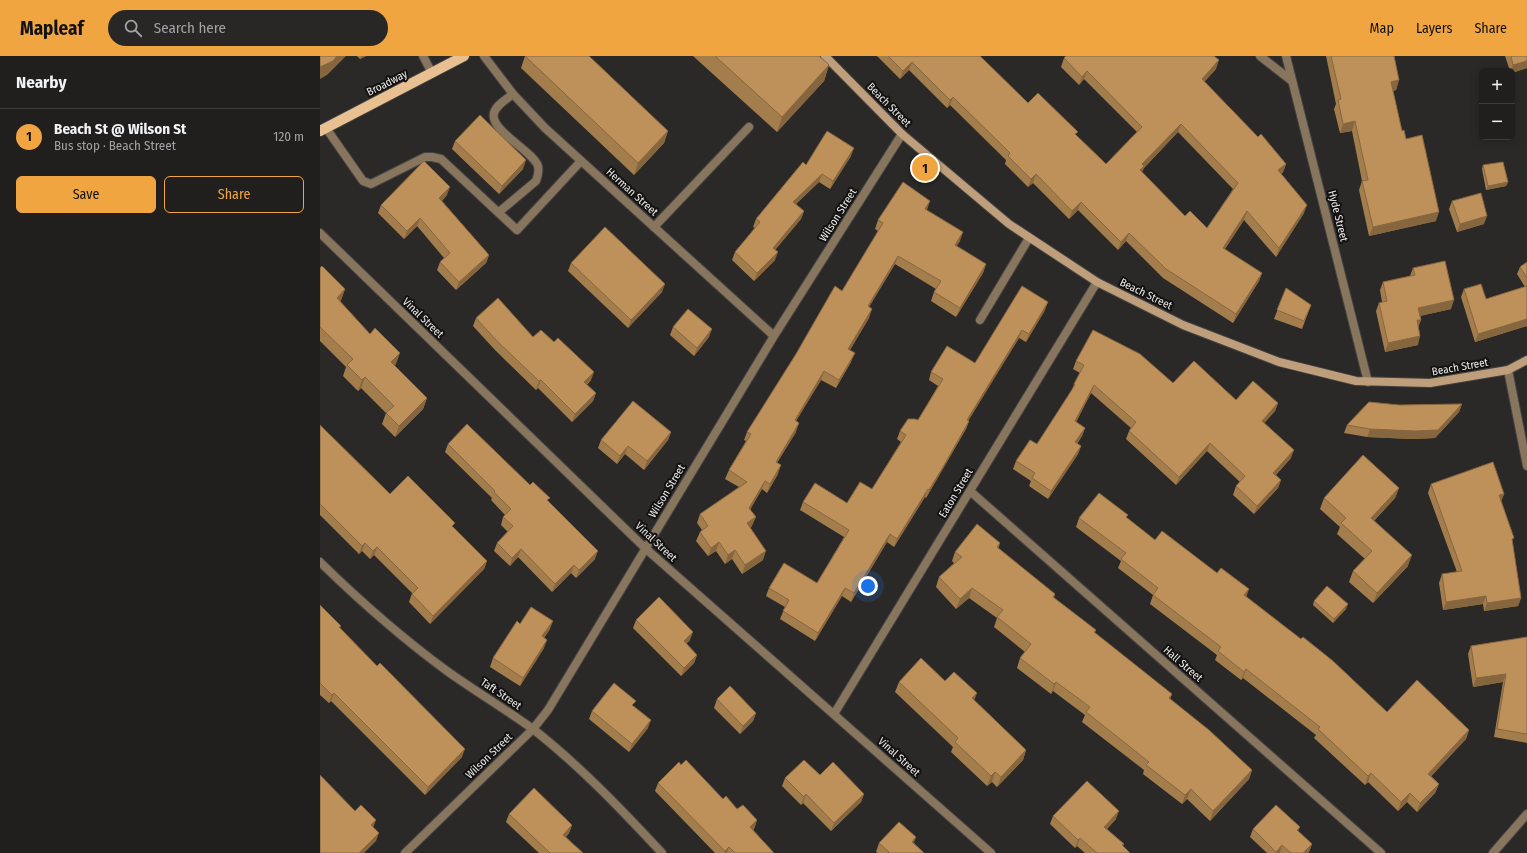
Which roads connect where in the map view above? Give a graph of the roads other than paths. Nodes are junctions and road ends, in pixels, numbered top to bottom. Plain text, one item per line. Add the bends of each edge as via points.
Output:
1 (423, 56) edge
2 (464, 56) edge
3 (484, 56) edge
4 (825, 56) edge
5 (1260, 56) edge
6 (1286, 56) edge
7 (432, 73) junction
8 (1292, 81) junction
9 (513, 94) junction
10 (749, 127) dead end
11 (323, 129) edge
12 (902, 134) junction
13 (581, 161) junction
14 (498, 212) junction
15 (654, 227) junction
16 (320, 233) edge
17 (1029, 238) junction
18 (1096, 282) junction
19 (980, 320) dead end
20 (774, 336) junction
21 (1527, 360) edge
22 (1508, 370) junction
23 (1368, 382) junction
24 (1527, 466) edge
25 (970, 491) junction
26 (645, 548) junction
27 (320, 562) edge
28 (834, 714) junction
29 (533, 729) junction
30 (1527, 814) edge
31 (406, 853) edge
32 (662, 853) edge
33 (991, 853) edge
34 (1381, 853) edge
35 (1493, 853) edge

1 - 7 street
2 - 7 main road, Broadway
3 - 9 street, Herman Street
4 - 12 street, Beach Street
5 - 8 street
6 - 8 street, Hyde Street
7 - 11 main road, Broadway
8 - 23 street, Hyde Street
9 - 13 street, Herman Street
9 - 14 street via 498,106 494,120 536,162 539,174 536,181
10 - 15 street
11 - 14 street via 367,183 371,184 432,157 441,159
12 - 17 street, Beach Street
12 - 20 street, Wilson Street
13 - 14 street via 517,230
13 - 15 street, Herman Street
15 - 20 street, Herman Street
16 - 26 street, Vinal Street
17 - 18 street, Beach Street
17 - 19 street
18 - 23 street, Beach Street via 1184,325 1279,362
18 - 25 street, Eaton Street
20 - 26 street, Wilson Street
21 - 22 street, Beach Street
22 - 23 street, Beach Street via 1430,383
22 - 24 street
25 - 28 street, Eaton Street
25 - 34 street, Hall Street
26 - 28 street, Vinal Street
26 - 29 street, Wilson Street via 548,710
27 - 29 street, Taft Street via 411,644
28 - 33 street, Vinal Street
29 - 31 street, Wilson Street
29 - 32 street, Taft Street via 588,776
30 - 35 street

